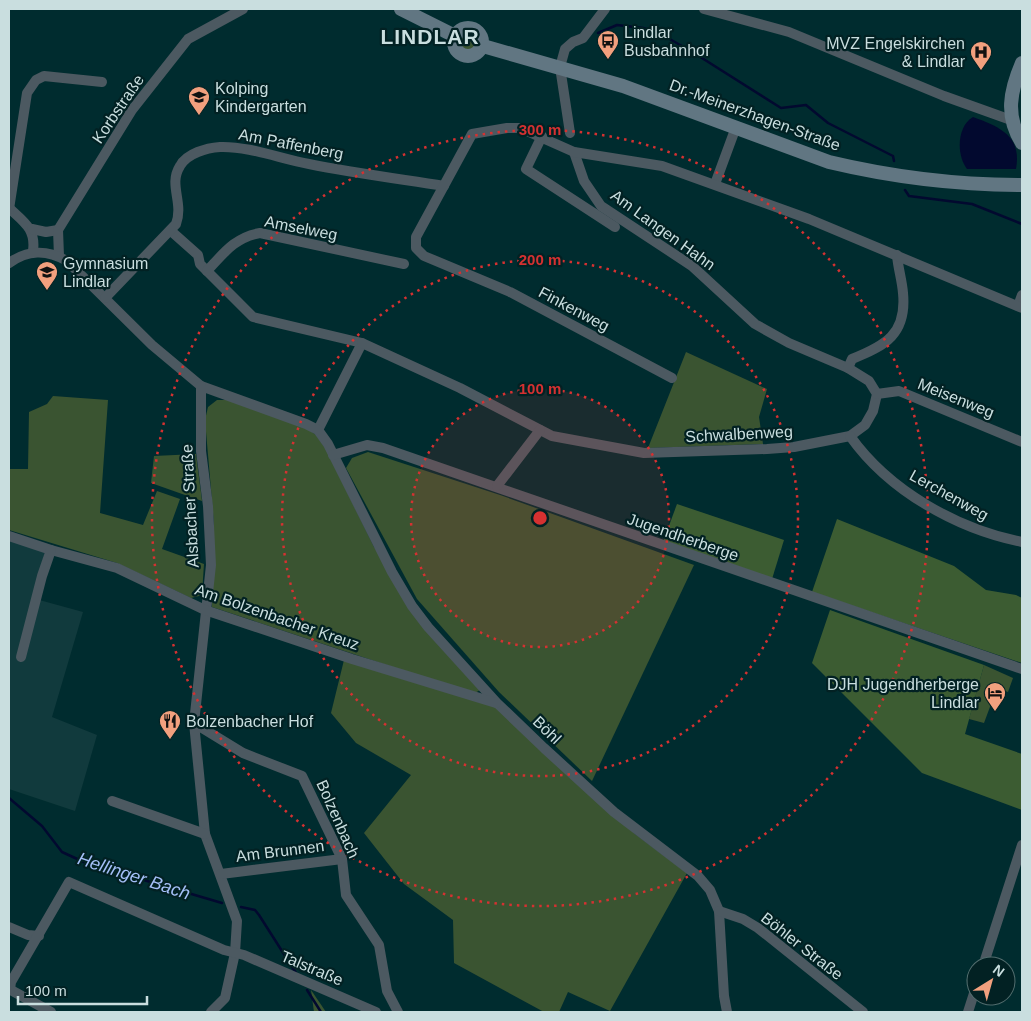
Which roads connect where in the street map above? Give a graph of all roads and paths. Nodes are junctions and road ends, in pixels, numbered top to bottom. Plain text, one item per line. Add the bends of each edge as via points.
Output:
1 (243, 9) edge
2 (401, 9) edge
3 (605, 9) edge
4 (704, 9) edge
5 (455, 36) junction
6 (483, 46) junction
7 (1022, 63) edge
8 (560, 67) junction
9 (102, 82) dead end
10 (1011, 120) junction
11 (736, 127) junction
12 (570, 133) dead end
13 (542, 136) junction
14 (1022, 143) edge
15 (574, 152) junction
16 (715, 184) junction
17 (1022, 185) edge
18 (444, 186) junction
19 (9, 208) edge
20 (615, 227) dead end
21 (32, 229) junction
22 (58, 230) junction
23 (172, 231) junction
24 (33, 251) junction
25 (897, 255) junction
26 (59, 256) junction
27 (9, 263) edge
28 (404, 264) dead end
29 (206, 272) junction
30 (1022, 295) edge
31 (105, 298) junction
32 (1020, 307) edge
33 (362, 343) junction
34 (848, 368) junction
35 (672, 378) dead end
36 (201, 386) junction
37 (877, 394) junction
38 (318, 430) junction
39 (540, 430) junction
40 (850, 436) junction
41 (1022, 442) edge
42 (333, 455) junction
43 (496, 486) junction
44 (9, 536) edge
45 (1022, 542) edge
46 (51, 550) junction
47 (205, 610) junction
48 (21, 657) dead end
49 (1022, 669) edge
50 (497, 703) junction
51 (194, 722) junction
52 (112, 801) dead end
53 (205, 834) junction
54 (1022, 845) edge
55 (342, 859) junction
56 (221, 874) junction
57 (720, 911) junction
58 (9, 926) edge
59 (39, 936) junction
60 (235, 953) junction
61 (986, 956) edge
62 (9, 989) edge
63 (51, 1012) edge
64 (212, 1012) edge
65 (376, 1012) edge
66 (398, 1012) edge
67 (727, 1012) edge
68 (863, 1012) edge

1 - 22 street, Korbstraße via 188,39 132,110
2 - 5 main road
3 - 8 street via 583,38 565,49
4 - 10 street via 790,32
5 - 6 main road via 463,29 475,29
5 - 6 main road via 456,50 464,56 478,54
6 - 8 main road, Dr.-Meinerzhagen-Straße
7 - 10 main road via 1012,88
8 - 11 main road, Dr.-Meinerzhagen-Straße
8 - 12 street
9 - 19 street via 44,76 32,85 27,94
10 - 14 main road
11 - 16 street
11 - 17 main road, Dr.-Meinerzhagen-Straße via 829,162 864,170 922,179
13 - 15 street
13 - 18 street, Finkenweg via 520,128 472,134
13 - 20 street via 526,169
15 - 16 street via 662,166
15 - 34 street, Am Langen Hahn via 584,181 601,206 692,266 767,333
16 - 25 street
18 - 23 street, Am Paffenberg via 233,148 205,149 181,164 176,174 174,187 179,197 180,213
18 - 35 street, Finkenweg via 416,237 416,248 424,256 510,292
19 - 21 street
21 - 22 street
21 - 24 street
22 - 26 street
23 - 29 street, Schwalbenweg via 198,255
23 - 31 street, Am Paffenberg
24 - 26 street
24 - 27 street
25 - 32 street
25 - 34 street via 903,292 899,325 880,348 852,359
26 - 31 street
28 - 29 street, Amselweg via 260,233 233,243
29 - 33 street, Schwalbenweg via 253,317
30 - 32 street
31 - 36 street via 152,345
33 - 38 street
33 - 39 street, Schwalbenweg via 460,388
34 - 37 street via 869,381
36 - 38 street
36 - 47 street, Alsbacher Straße via 201,452 210,555
37 - 40 street via 873,411 865,424
37 - 41 street, Meisenweg via 899,391
38 - 42 street, Böhl
39 - 40 street, Schwalbenweg via 552,436 644,453 776,448
39 - 43 street
40 - 45 street, Lerchenweg via 863,454 910,495 976,530
42 - 43 street, Jugendherberge via 367,445
42 - 50 street, Böhl via 373,537 412,606
43 - 49 street, Jugendherberge
44 - 46 street, Am Bolzenbacher Kreuz
46 - 47 street, Am Bolzenbacher Kreuz via 117,568
46 - 48 street
47 - 50 street, Am Bolzenbacher Kreuz
47 - 51 street, Alsbacher Straße
50 - 57 street, Böhl via 614,812 698,876 710,890
51 - 53 street, Alsbacher Straße
51 - 55 street, Bolzenbach via 243,752 302,776
52 - 53 street
53 - 56 street, Alsbacher Straße
54 - 61 street
55 - 56 street, Am Brunnen
55 - 66 street, Bolzenbach via 346,895 379,946 387,992
56 - 60 street, Alsbacher Straße via 237,920
57 - 67 street, Böhl
57 - 68 street, Böhler Straße via 758,928
58 - 59 street via 28,935
59 - 60 street, Talstraße via 69,882
59 - 62 street
60 - 64 street, Alsbacher Straße via 225,998
60 - 65 street, Talstraße
62 - 63 street

